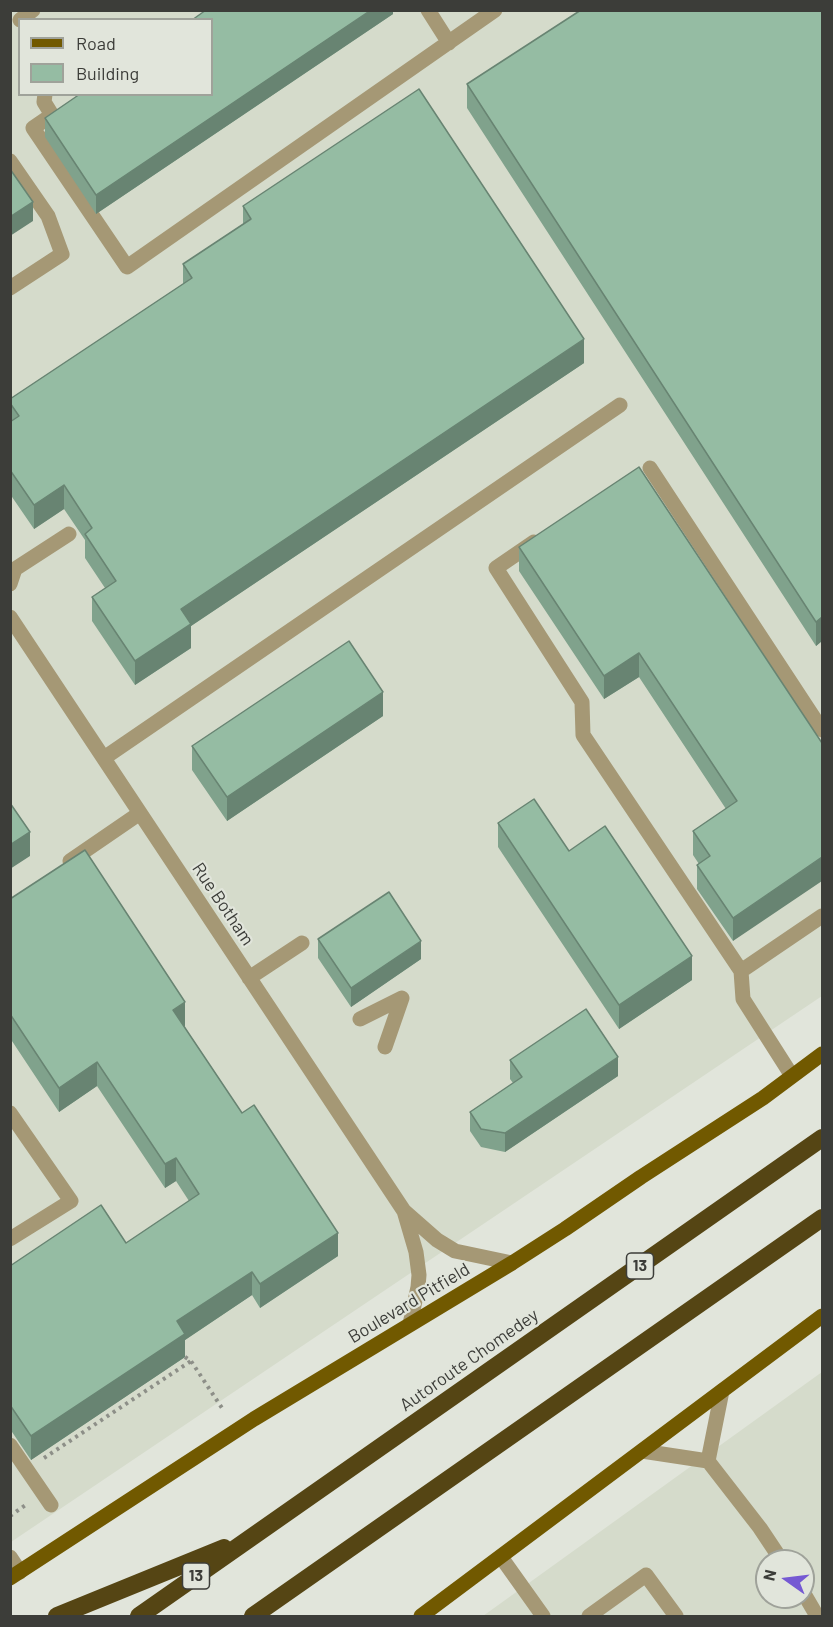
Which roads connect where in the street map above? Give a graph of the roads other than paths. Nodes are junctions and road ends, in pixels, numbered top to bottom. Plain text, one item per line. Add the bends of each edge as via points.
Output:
1 (428, 10) edge
2 (495, 10) edge
3 (449, 43) junction
4 (45, 96) edge
5 (10, 161) edge
6 (10, 288) edge
7 (620, 405) dead end
8 (650, 468) dead end
9 (69, 534) dead end
10 (542, 537) edge
11 (10, 584) edge
12 (10, 617) edge
13 (822, 730) edge
14 (104, 759) junction
15 (140, 813) junction
16 (57, 870) edge
17 (822, 916) edge
18 (302, 943) dead end
19 (741, 971) junction
20 (249, 978) junction
21 (360, 1019) dead end
22 (385, 1047) dead end
23 (822, 1054) edge
24 (792, 1076) junction
25 (10, 1113) edge
26 (822, 1138) edge
27 (404, 1211) junction
28 (822, 1218) edge
29 (10, 1239) edge
30 (512, 1263) junction
31 (822, 1316) edge
32 (410, 1324) junction
33 (722, 1391) junction
34 (10, 1445) edge
35 (642, 1451) junction
36 (708, 1461) junction
37 (51, 1504) dead end
38 (253, 1536) junction
39 (774, 1549) edge
40 (10, 1557) edge
41 (501, 1557) junction
42 (15, 1575) edge
43 (57, 1617) edge
44 (139, 1617) edge
45 (253, 1617) edge
46 (421, 1617) edge
47 (543, 1617) edge
48 (589, 1617) edge
49 (676, 1617) edge

1 - 3 street
2 - 3 street
3 - 4 street via 127,267 33,128 52,115
5 - 6 street via 48,216 62,254
7 - 14 street
8 - 13 street
9 - 11 street via 15,568
10 - 19 street via 496,568 582,702 583,735
12 - 14 street, Rue Botham
14 - 15 street, Rue Botham
15 - 16 street
15 - 20 street, Rue Botham
17 - 19 street
18 - 20 street
19 - 24 street via 743,999
20 - 27 street, Rue Botham
21 - 22 street via 402,998
23 - 24 main road, Boulevard Pitfield
24 - 30 main road, Boulevard Pitfield
25 - 29 street via 71,1202
26 - 38 highway, Autoroute Chomedey / 13
27 - 30 street, Rue Botham via 455,1251
27 - 32 street, Rue Botham via 419,1275
28 - 45 highway
30 - 32 main road, Boulevard Pitfield
31 - 33 main road
32 - 42 main road, Boulevard Pitfield via 215,1443
33 - 35 main road
33 - 36 street
34 - 37 street
35 - 36 street
35 - 41 main road
36 - 39 street
38 - 43 highway
38 - 44 highway, Autoroute Chomedey / 13
40 - 42 street
41 - 46 main road
41 - 47 street
48 - 49 street via 646,1575

